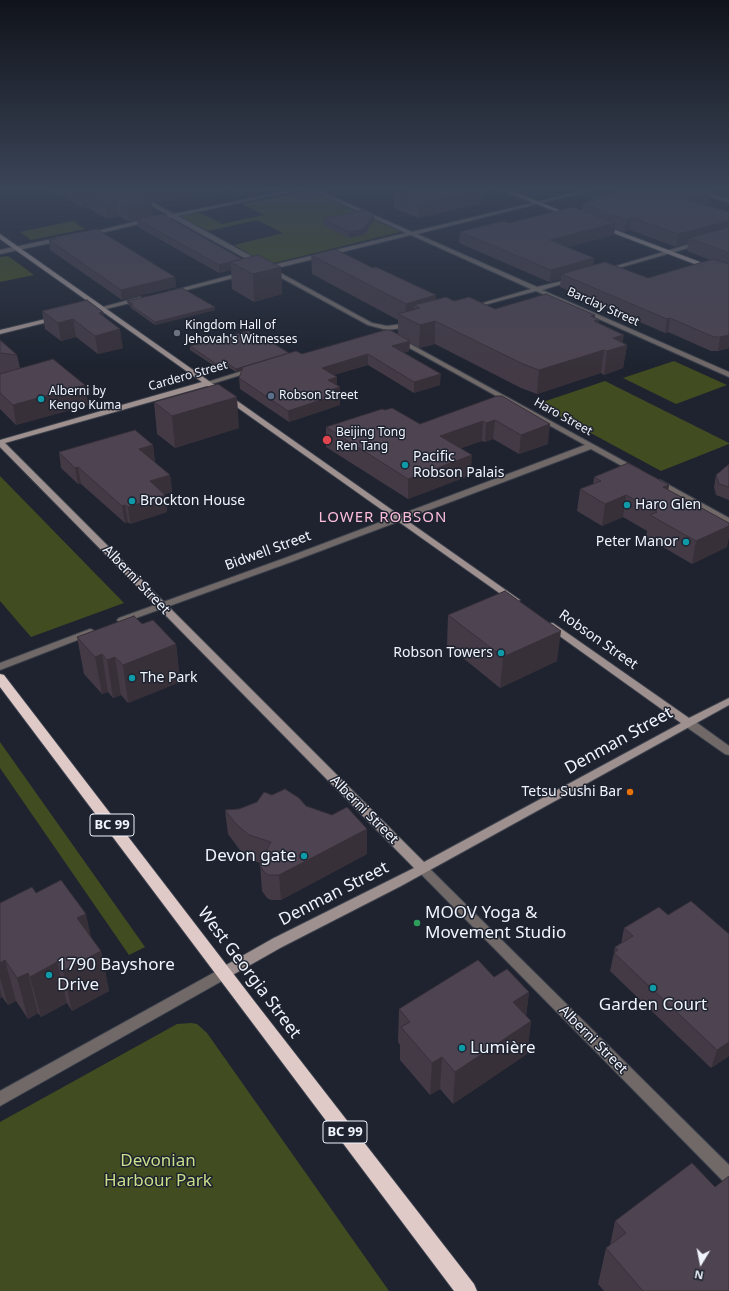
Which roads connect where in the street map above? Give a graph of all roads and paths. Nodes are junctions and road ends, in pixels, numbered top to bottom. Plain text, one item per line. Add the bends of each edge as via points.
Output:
1 (21, 250) edge
2 (234, 250) edge
3 (341, 250) edge
4 (450, 250) edge
5 (664, 250) edge
6 (675, 250) edge
7 (669, 252) junction
8 (267, 268) junction
9 (597, 272) edge
10 (729, 275) edge
11 (582, 276) edge
12 (536, 289) junction
13 (166, 293) edge
14 (145, 298) edge
15 (99, 309) junction
16 (464, 310) edge
17 (68, 316) edge
18 (420, 322) edge
19 (0, 332) edge
20 (391, 337) edge
21 (257, 369) edge
22 (729, 375) edge
23 (208, 383) junction
24 (0, 443) edge
25 (591, 446) junction
26 (399, 517) junction
27 (729, 522) edge
28 (161, 606) junction
29 (523, 606) edge
30 (543, 619) edge
31 (0, 667) edge
32 (0, 678) edge
33 (729, 701) edge
34 (689, 723) junction
35 (729, 751) edge
36 (423, 869) junction
37 (224, 973) junction
38 (0, 1099) edge
39 (729, 1176) edge
40 (467, 1291) edge

1 - 15 main road
2 - 8 street
3 - 8 street
4 - 12 street, Barclay Street
5 - 7 main road
6 - 7 street
7 - 9 street
7 - 10 main road
8 - 13 street
8 - 18 street via 370,324 387,328 405,327
11 - 12 street
12 - 16 street
12 - 22 street, Barclay Street
14 - 15 street
15 - 23 main road
17 - 19 main road
20 - 25 street, Haro Street
21 - 23 street, Cardero Street
23 - 24 main road, Cardero Street
23 - 26 main road
24 - 28 main road, Alberni Street
25 - 26 street, Bidwell Street
25 - 27 street, Haro Street
26 - 28 street, Bidwell Street
26 - 29 main road
28 - 31 street, Bidwell Street
28 - 36 main road, Alberni Street
30 - 34 main road, Robson Street
32 - 37 highway, West Georgia Street / BC 99
33 - 34 main road, Denman Street
34 - 35 street, Robson Street
34 - 36 main road, Denman Street
36 - 37 main road, Denman Street via 277,943
36 - 39 street, Alberni Street
37 - 38 street, Denman Street
37 - 40 highway, West Georgia Street / BC 99

